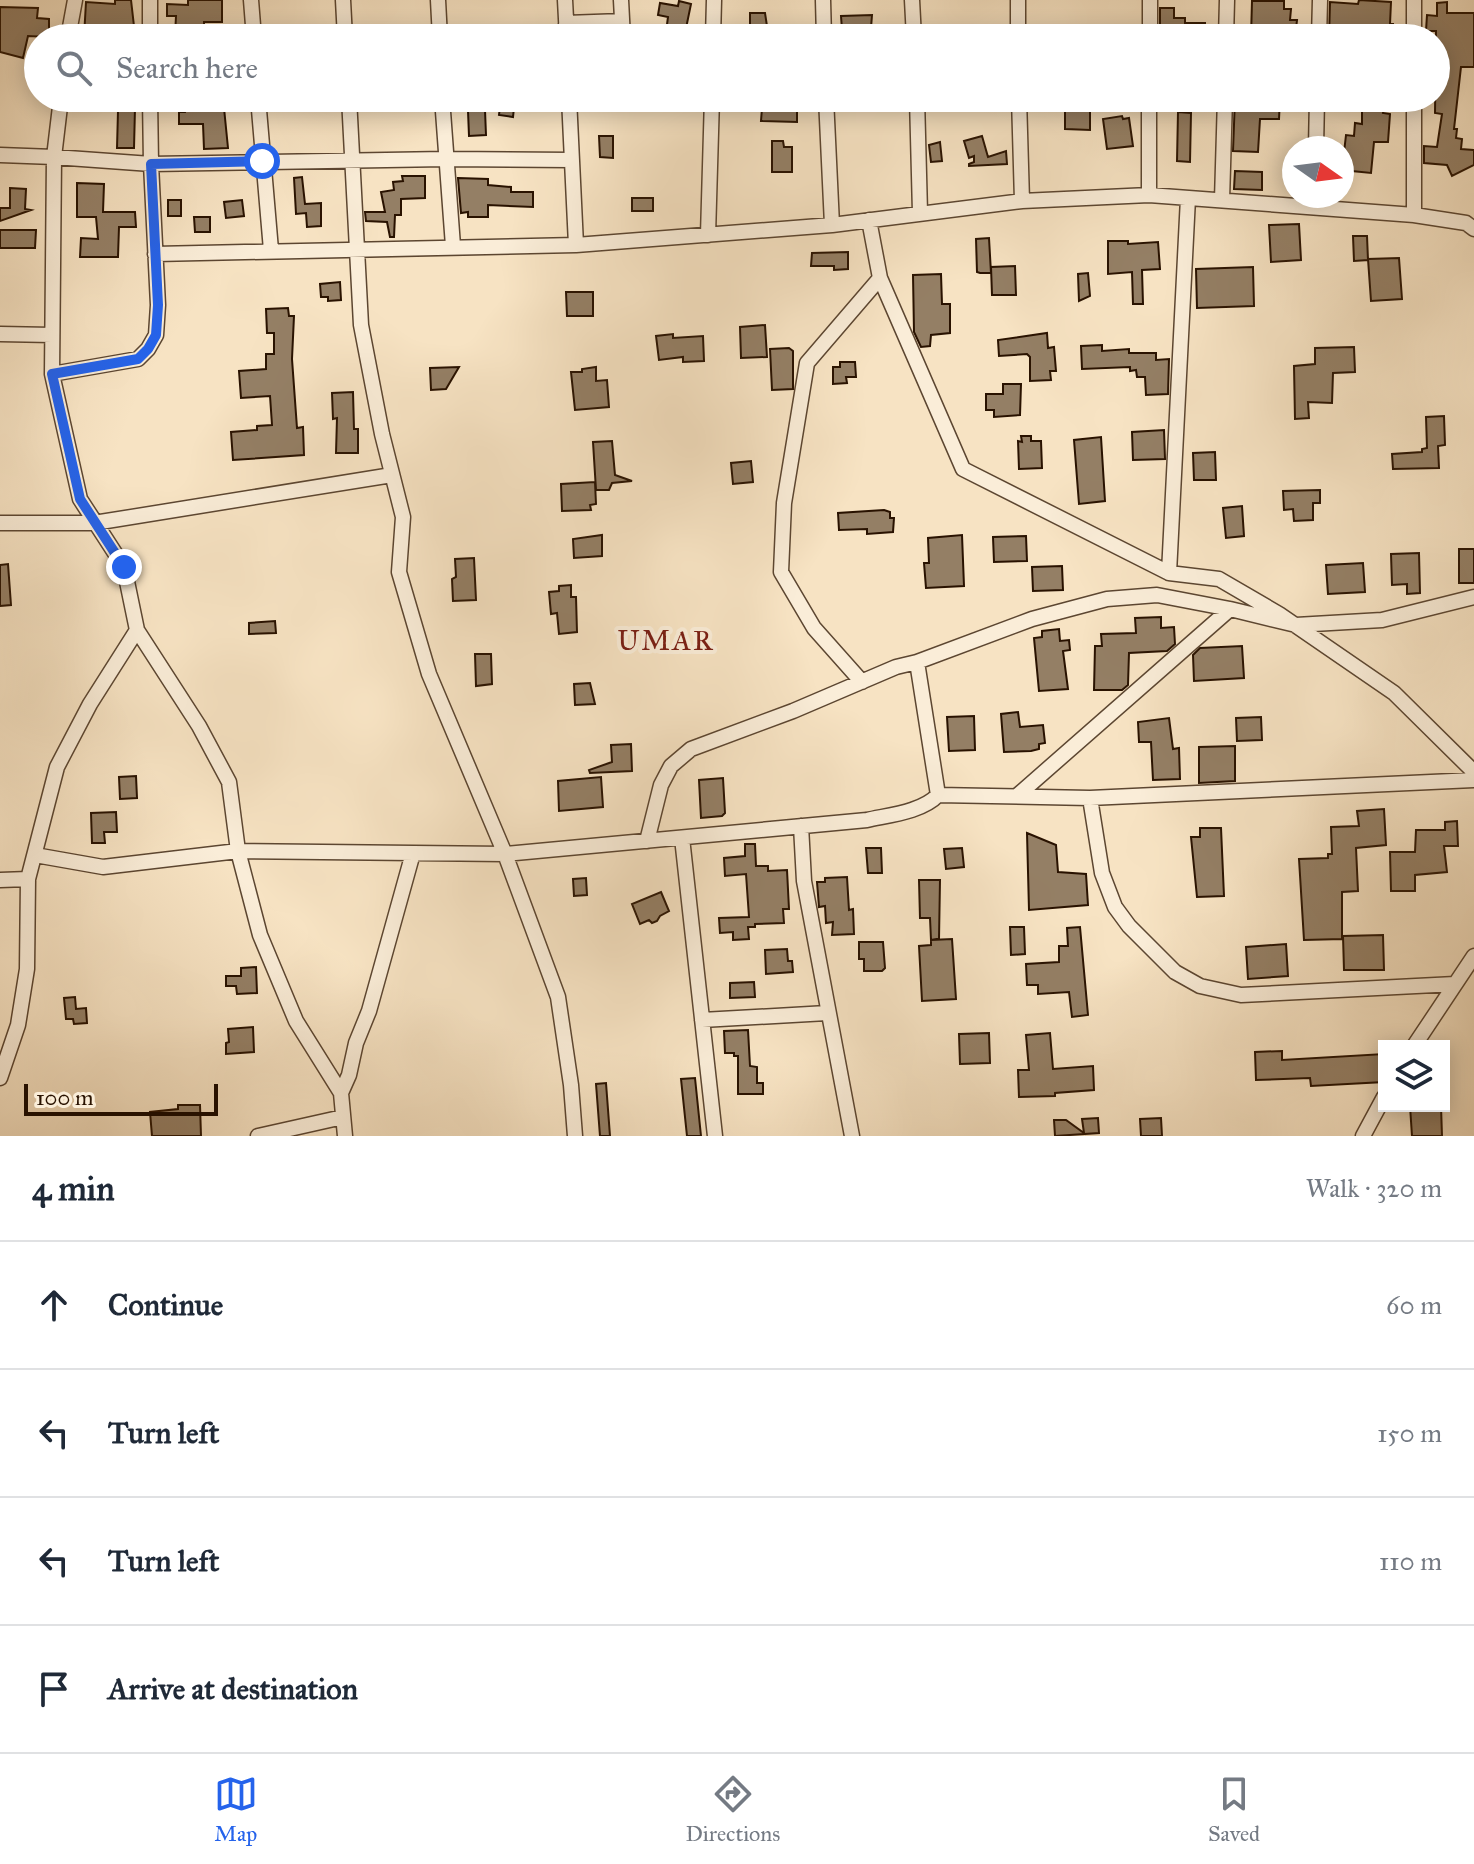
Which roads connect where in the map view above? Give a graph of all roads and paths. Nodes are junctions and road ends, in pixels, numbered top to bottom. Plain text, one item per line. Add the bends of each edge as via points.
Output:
1 (75, 0) edge
2 (150, 0) edge
3 (251, 0) edge
4 (343, 0) edge
5 (438, 0) edge
6 (565, 0) edge
7 (621, 0) edge
8 (714, 0) edge
9 (823, 0) edge
10 (912, 0) edge
11 (1018, 0) edge
12 (1150, 0) edge
13 (1227, 0) edge
14 (1320, 0) edge
15 (1414, 0) edge
16 (622, 21) junction
17 (71, 24) edge
18 (150, 24) edge
19 (253, 24) edge
20 (344, 24) edge
21 (439, 24) edge
22 (567, 24) edge
23 (606, 24) edge
24 (622, 24) edge
25 (713, 24) edge
26 (824, 24) edge
27 (913, 24) edge
28 (1018, 24) edge
29 (1150, 24) edge
30 (1226, 24) edge
31 (1319, 24) edge
32 (1414, 24) edge
33 (59, 112) edge
34 (150, 112) edge
35 (259, 112) edge
36 (350, 112) edge
37 (443, 112) edge
38 (569, 112) edge
39 (712, 112) edge
40 (827, 112) edge
41 (917, 112) edge
42 (1019, 112) edge
43 (1149, 112) edge
44 (1225, 112) edge
45 (1317, 112) edge
46 (1414, 112) edge
47 (1316, 136) edge
48 (0, 155) edge
49 (54, 157) junction
50 (445, 159) junction
51 (571, 160) junction
52 (262, 161) junction
53 (353, 162) junction
54 (151, 164) junction
55 (1149, 195) junction
56 (1188, 198) junction
57 (1222, 200) junction
58 (1022, 201) junction
59 (1282, 201) edge
60 (1354, 207) edge
61 (920, 213) junction
62 (1414, 215) junction
63 (869, 220) junction
64 (832, 225) junction
65 (1474, 229) edge
66 (708, 235) junction
67 (576, 245) junction
68 (453, 246) junction
69 (271, 250) junction
70 (359, 250) junction
71 (155, 254) junction
72 (880, 278) junction
73 (0, 334) edge
74 (52, 335) junction
75 (52, 374) junction
76 (392, 475) junction
77 (0, 523) edge
78 (94, 523) junction
79 (1169, 573) junction
80 (1474, 597) edge
81 (1230, 609) junction
82 (1296, 625) junction
83 (137, 630) junction
84 (917, 662) junction
85 (862, 682) junction
86 (1474, 772) edge
87 (1474, 780) edge
88 (938, 795) junction
89 (1018, 795) junction
90 (1090, 798) junction
91 (801, 826) junction
92 (682, 838) junction
93 (647, 841) junction
94 (238, 851) junction
95 (413, 853) junction
96 (505, 854) junction
97 (35, 855) junction
98 (28, 879) junction
99 (0, 880) edge
100 (1474, 956) edge
101 (1455, 984) junction
102 (827, 1013) junction
103 (702, 1020) junction
104 (1418, 1040) edge
105 (0, 1078) edge
106 (341, 1093) junction
107 (1378, 1108) edge
108 (343, 1117) junction
109 (258, 1136) edge
110 (345, 1136) edge
111 (575, 1136) edge
112 (715, 1136) edge
113 (852, 1136) edge
114 (1363, 1136) edge

1 - 17 street
2 - 18 street
3 - 19 street
4 - 20 street
5 - 21 street
6 - 22 street
7 - 16 street
8 - 25 street
9 - 26 street
10 - 27 street
11 - 28 street
12 - 29 street
13 - 30 street
14 - 31 street
15 - 32 street
16 - 23 street
16 - 24 street
33 - 49 street
34 - 54 street
35 - 52 street
36 - 53 street
37 - 50 street
38 - 51 street
39 - 66 street
40 - 64 street
41 - 61 street
42 - 58 street
43 - 55 street
44 - 57 street
45 - 47 street
46 - 62 street
48 - 49 street
49 - 54 street
49 - 74 street
50 - 51 street
50 - 53 street
50 - 68 street
51 - 67 street
52 - 53 street
52 - 54 street
52 - 69 street
53 - 70 street
54 - 71 street
55 - 56 street
55 - 58 street
56 - 57 street
56 - 79 street
57 - 59 street
58 - 61 street
60 - 62 street
61 - 63 street
62 - 65 street via 1466,223
63 - 64 street
63 - 72 street
64 - 66 street
66 - 67 street
67 - 68 street
68 - 70 street
69 - 70 street
69 - 71 street
70 - 76 street via 361,325
71 - 75 street via 156,335 148,349 138,359
72 - 79 street via 963,469
72 - 85 street via 807,363 784,503 781,572 814,628
73 - 74 street
74 - 75 street
75 - 78 street via 80,499
76 - 78 street
76 - 96 street via 403,517 399,572 429,674
77 - 78 street
78 - 83 street via 124,567
79 - 82 street via 1219,579
80 - 82 street via 1382,620
81 - 82 street
81 - 84 street via 1157,595 1107,599 1032,619
81 - 89 street
82 - 86 street via 1394,693
83 - 94 street via 229,782
83 - 97 street via 57,767
84 - 85 street
84 - 88 street
85 - 93 street via 691,749 671,766 661,785
87 - 90 street
88 - 89 street
88 - 91 street via 915,808 867,820
89 - 90 street
90 - 101 street via 1102,873 1115,907 1175,972 1200,986 1241,995
91 - 92 street
91 - 102 street via 804,881
92 - 93 street
92 - 103 street
93 - 96 street
94 - 95 street
94 - 97 street via 103,867
94 - 106 street via 260,935 296,1021
95 - 96 street
95 - 106 street
96 - 111 street via 558,997
97 - 98 street
98 - 99 street
98 - 105 street via 27,969 18,1025
100 - 101 street
101 - 104 street
102 - 103 street
102 - 113 street
103 - 112 street
106 - 108 street
107 - 114 street
108 - 109 street
108 - 110 street

